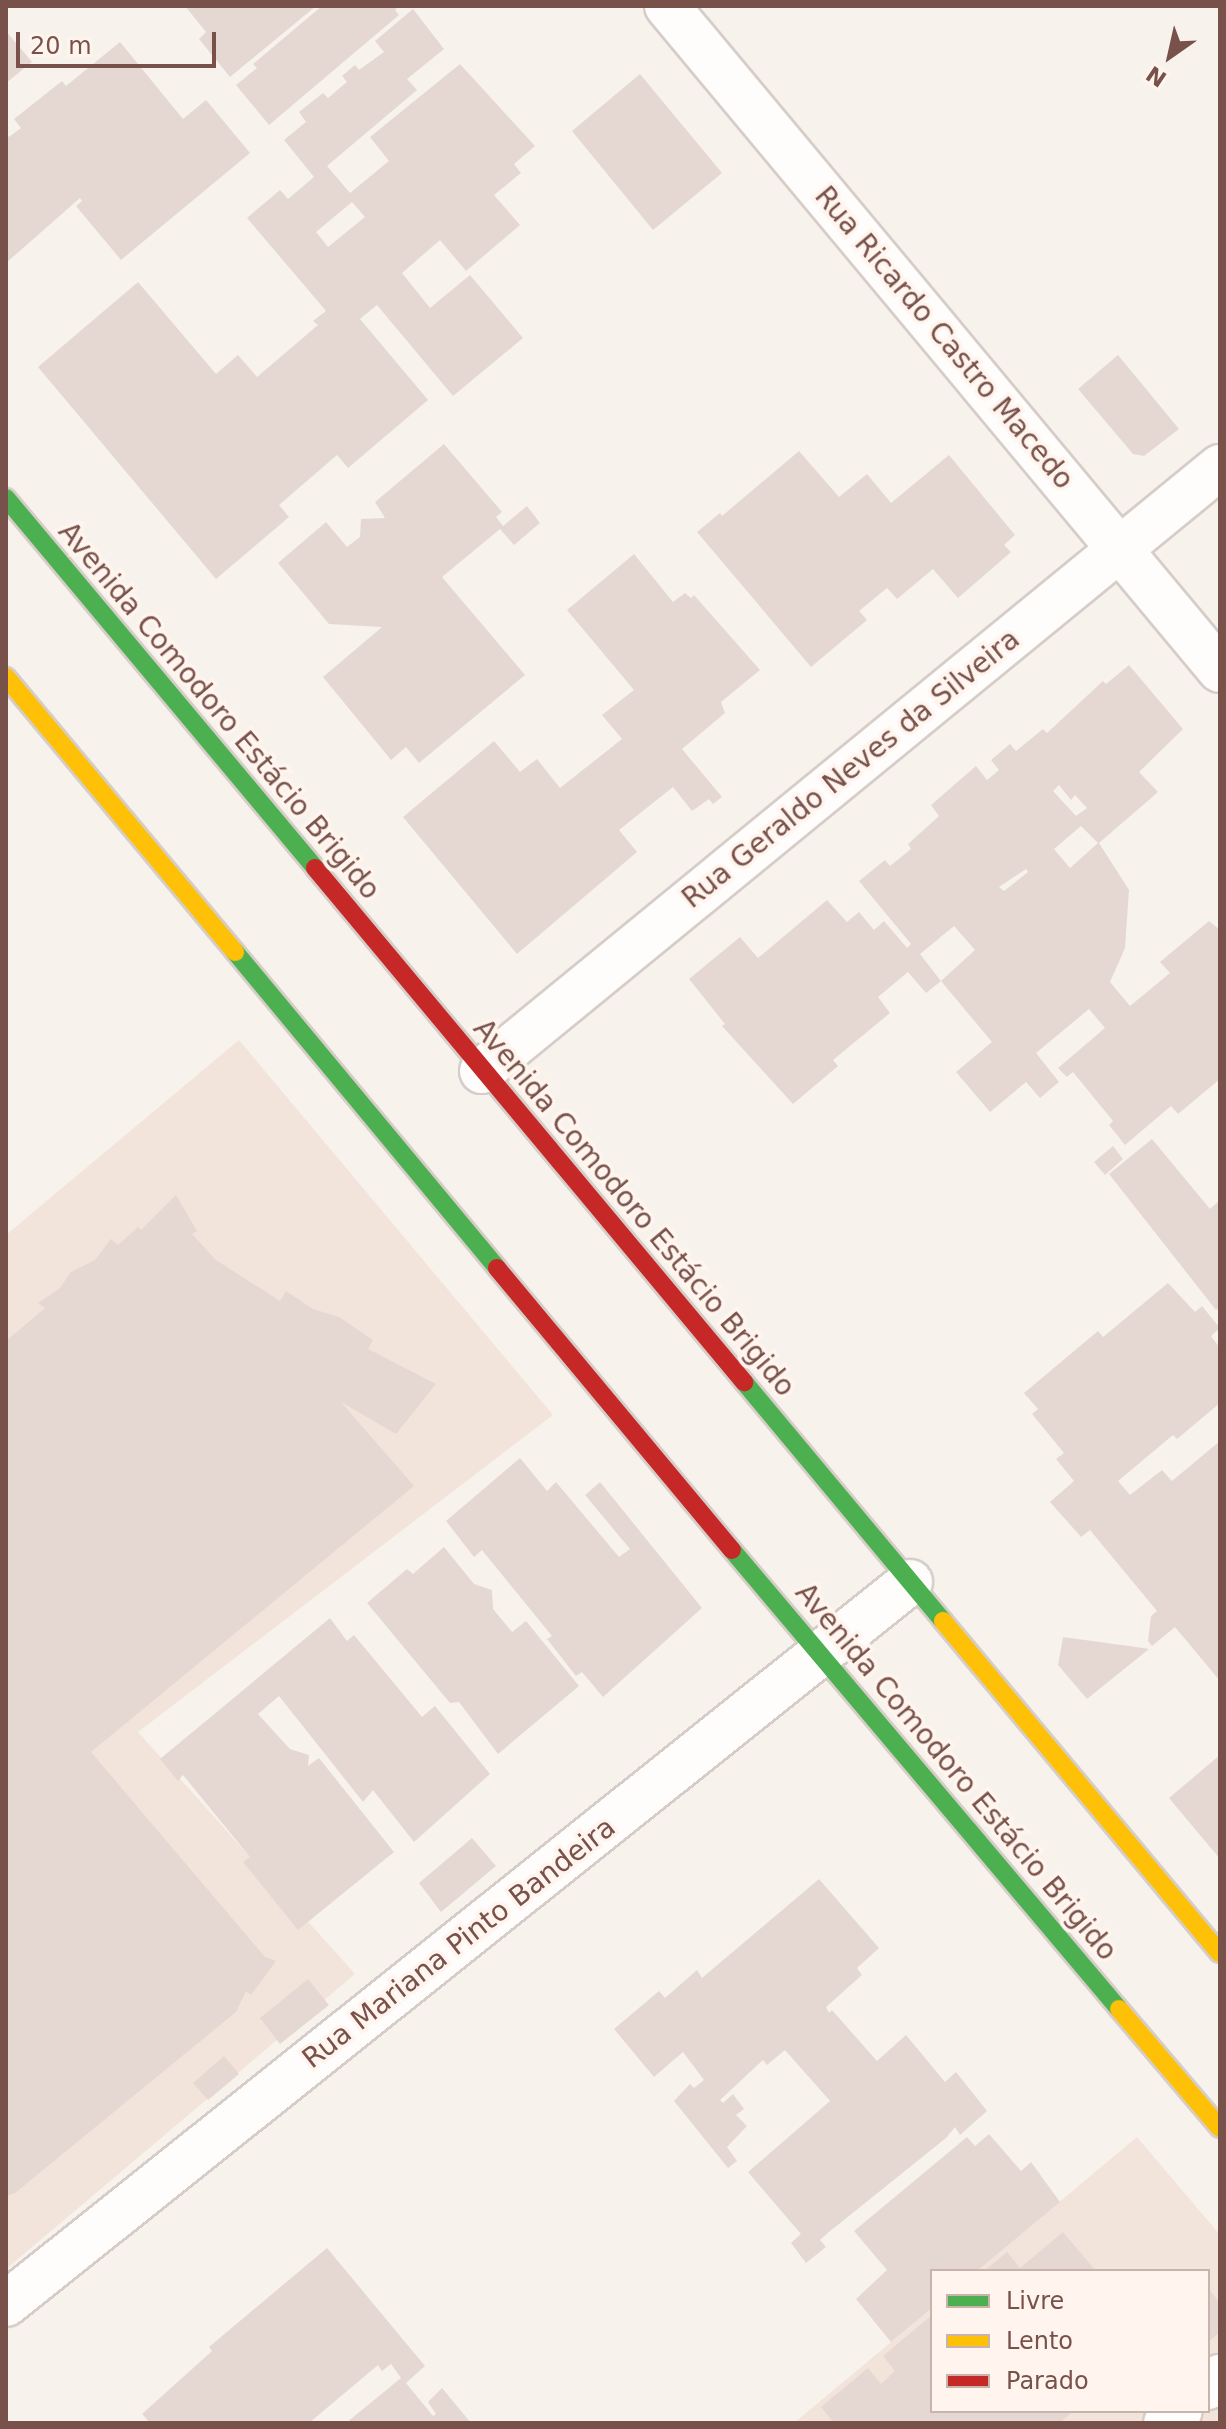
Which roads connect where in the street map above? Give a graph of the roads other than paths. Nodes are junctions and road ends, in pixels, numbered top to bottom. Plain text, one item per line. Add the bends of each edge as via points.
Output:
1 (667, 6) edge
2 (1220, 467) edge
3 (6, 498) edge
4 (1120, 549) junction
5 (1220, 670) edge
6 (6, 677) edge
7 (482, 1071) junction
8 (910, 1582) junction
9 (820, 1656) junction
10 (1220, 1953) edge
11 (1220, 2128) edge
12 (6, 2304) edge

1 - 4 street, Rua Ricardo Castro Macedo
2 - 4 street, Rua Geraldo Neves da Silveira
3 - 7 main road, Avenida Comodoro Estácio Brigido
4 - 5 street, Rua Ricardo Castro Macedo
4 - 7 street, Rua Geraldo Neves da Silveira
6 - 9 main road, Avenida Comodoro Estácio Brigido
7 - 8 main road, Avenida Comodoro Estácio Brigido
8 - 9 street, Rua Mariana Pinto Bandeira
8 - 10 main road, Avenida Comodoro Estácio Brigido
9 - 11 main road, Avenida Comodoro Estácio Brigido
9 - 12 street, Rua Mariana Pinto Bandeira

